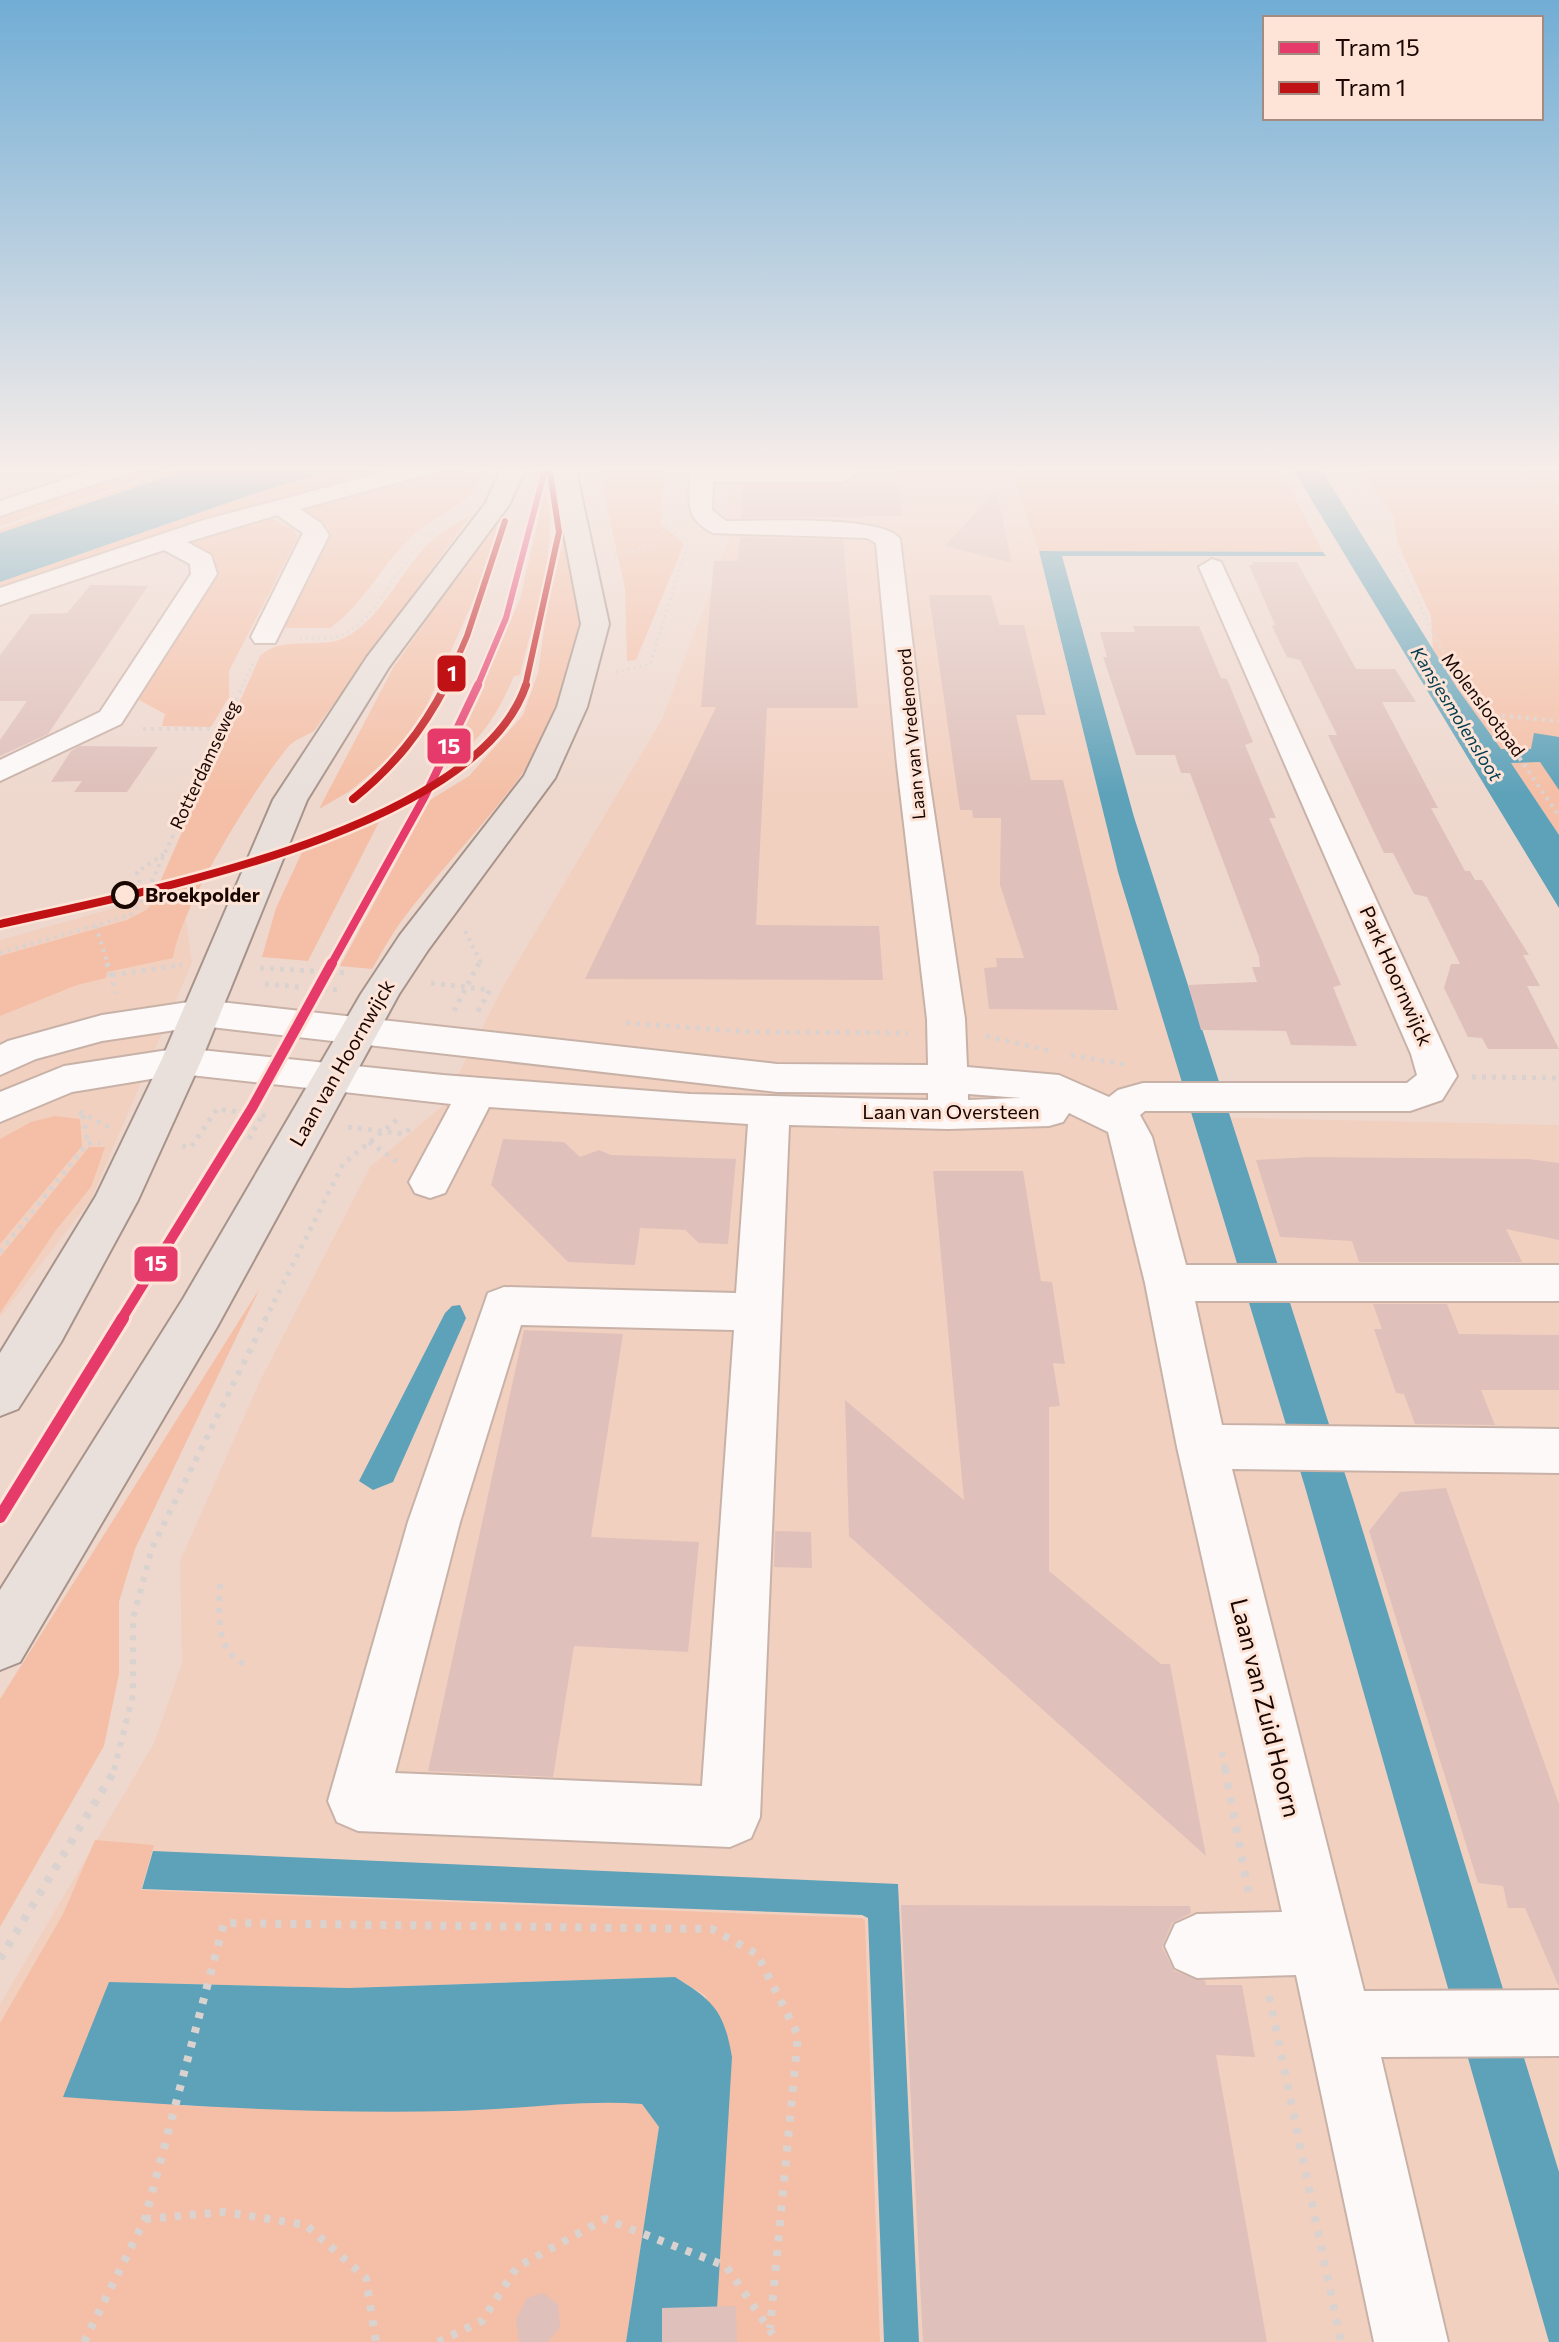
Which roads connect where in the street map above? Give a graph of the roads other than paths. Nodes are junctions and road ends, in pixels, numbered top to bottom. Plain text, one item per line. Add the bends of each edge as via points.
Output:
1 (62, 575) edge
2 (203, 575) edge
3 (296, 575) edge
4 (443, 575) edge
5 (585, 575) edge
6 (895, 575) edge
7 (1216, 575) edge
8 (0, 597) edge
9 (265, 637) road end
10 (0, 772) edge
11 (202, 1013) junction
12 (359, 1031) junction
13 (181, 1061) junction
14 (0, 1062) edge
15 (948, 1097) junction
16 (321, 1100) junction
17 (470, 1105) junction
18 (0, 1108) edge
19 (1097, 1109) junction
20 (769, 1110) junction
21 (430, 1182) dead end
22 (1193, 1283) junction
23 (1559, 1283) edge
24 (756, 1312) junction
25 (44, 1328) junction
26 (0, 1345) edge
27 (0, 1394) edge
28 (1202, 1447) junction
29 (1559, 1451) edge
30 (0, 1642) edge
31 (1321, 1942) junction
32 (1197, 1946) dead end
33 (1558, 2023) edge
34 (1340, 2024) junction
35 (1411, 2342) edge

1 - 8 street
2 - 10 street via 98,723
3 - 9 street
4 - 11 main road via 385,652 290,800
5 - 12 main road, Laan van Hoornwijck via 595,624 572,707 539,778 413,943
6 - 15 street, Laan van Vredenoord via 912,765 946,1019
7 - 19 street, Park Hoornwijck via 1436,1067 1433,1086 1410,1097 1167,1097
11 - 12 street, Laan van Oversteen
11 - 13 main road
11 - 14 street, Laan van Oversteen via 102,1028 22,1050
12 - 15 street, Laan van Oversteen
12 - 16 main road, Laan van Hoornwijck
13 - 16 street, Laan van Oversteen
13 - 18 street, Laan van Oversteen via 64,1080
13 - 25 main road via 127,1144 116,1200
15 - 19 street, Laan van Oversteen via 1057,1113
15 - 20 street, Laan van Oversteen
16 - 17 street, Laan van Oversteen
16 - 30 main road, Laan van Hoornwijck via 200,1313
17 - 20 street, Laan van Oversteen
17 - 21 street
19 - 22 street, Laan van Zuid Hoorn via 1124,1123
20 - 24 street
22 - 23 street
22 - 28 street, Laan van Zuid Hoorn
24 - 24 street via 504,1306 434,1522 358,1801 730,1817
25 - 26 street
25 - 27 main road
28 - 29 street
28 - 31 street, Laan van Zuid Hoorn
31 - 32 street
31 - 34 street, Laan van Zuid Hoorn
33 - 34 street
34 - 35 street, Laan van Zuid Hoorn

